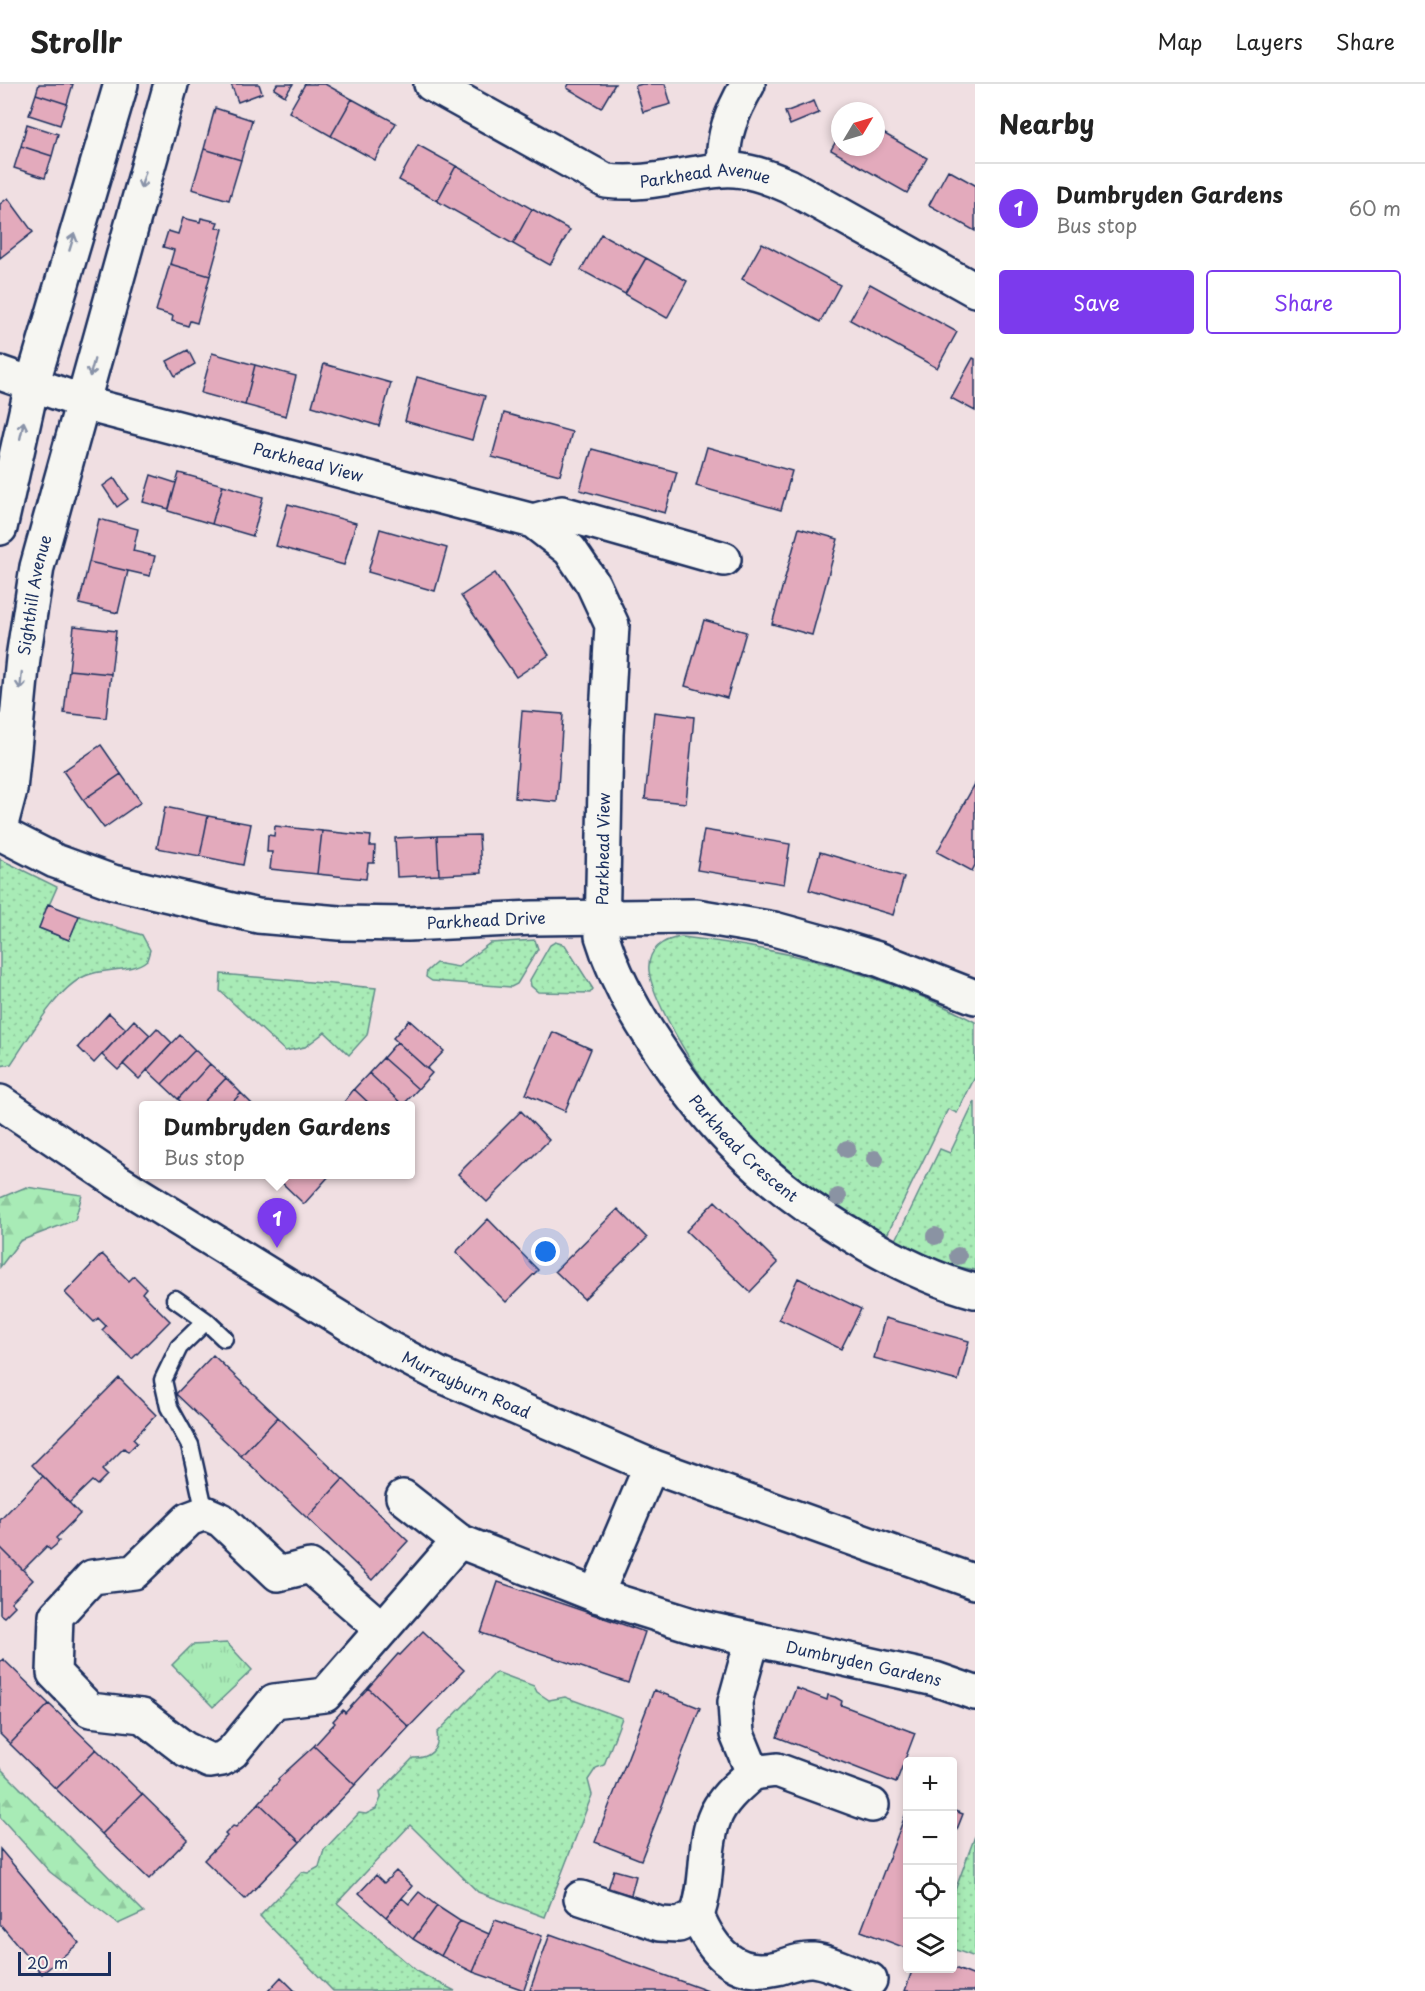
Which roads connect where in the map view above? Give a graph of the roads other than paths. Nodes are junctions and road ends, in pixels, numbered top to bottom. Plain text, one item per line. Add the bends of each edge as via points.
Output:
1 (121, 84) edge
2 (171, 84) edge
3 (431, 84) edge
4 (748, 84) edge
5 (105, 134) junction
6 (152, 148) junction
7 (724, 169) junction
8 (975, 290) edge
9 (0, 373) edge
10 (32, 385) junction
11 (83, 403) junction
12 (533, 520) junction
13 (0, 528) edge
14 (724, 559) dead end
15 (0, 828) edge
16 (0, 833) edge
17 (602, 918) junction
18 (975, 997) edge
19 (0, 1102) edge
20 (975, 1291) edge
21 (175, 1299) dead end
22 (206, 1321) junction
23 (224, 1338) dead end
24 (651, 1466) junction
25 (403, 1497) dead end
26 (205, 1513) junction
27 (459, 1541) junction
28 (975, 1582) edge
29 (596, 1595) junction
30 (381, 1628) junction
31 (752, 1641) junction
32 (975, 1693) edge
33 (753, 1773) junction
34 (872, 1806) dead end
35 (581, 1898) dead end
36 (697, 1916) junction
37 (870, 1980) dead end

1 - 5 street
2 - 6 street, Sighthill Avenue
3 - 7 street, Parkhead Avenue via 606,181 653,182
4 - 7 street via 727,125
5 - 6 street
10 -> 5 street
6 -> 11 street, Sighthill Avenue
7 - 8 street, Parkhead Avenue via 758,174 789,186
9 - 10 street
10 - 11 street
13 -> 10 street
11 - 12 street, Parkhead View
11 -> 15 street, Sighthill Avenue via 37,567 10,790
12 - 14 street via 562,513
12 - 17 street, Parkhead View via 570,550 593,584 612,625
16 - 17 street, Parkhead Drive via 55,861 113,882 258,916 408,924
17 - 18 street, Parkhead Drive via 696,916 774,929 878,959
17 - 20 street, Parkhead Crescent via 602,936 610,963 626,995 684,1087 734,1147 819,1216 941,1282
19 - 24 street, Murrayburn Road via 117,1181 383,1345 440,1375
21 - 22 lane
22 - 23 lane
22 - 26 lane via 179,1347 163,1380 169,1407 193,1453
24 - 28 street, Murrayburn Road
24 - 29 street
25 - 27 street, Dumbryden Gardens
26 - 30 street via 221,1520 278,1574 310,1566
26 - 30 street via 189,1519 134,1572 92,1577 56,1616 54,1672 90,1710 142,1716 198,1758 222,1759 274,1701 325,1695
27 - 29 street, Dumbryden Gardens
27 - 30 street
29 - 31 street, Dumbryden Gardens
31 - 32 street, Dumbryden Gardens via 935,1679
31 - 33 street via 735,1702 737,1734
33 - 34 street via 777,1770
33 - 36 street via 727,1796 714,1819 704,1896
35 - 36 street via 660,1924 679,1925
36 - 37 street via 706,1937 724,1959 747,1969 777,1969 797,1960 815,1960

